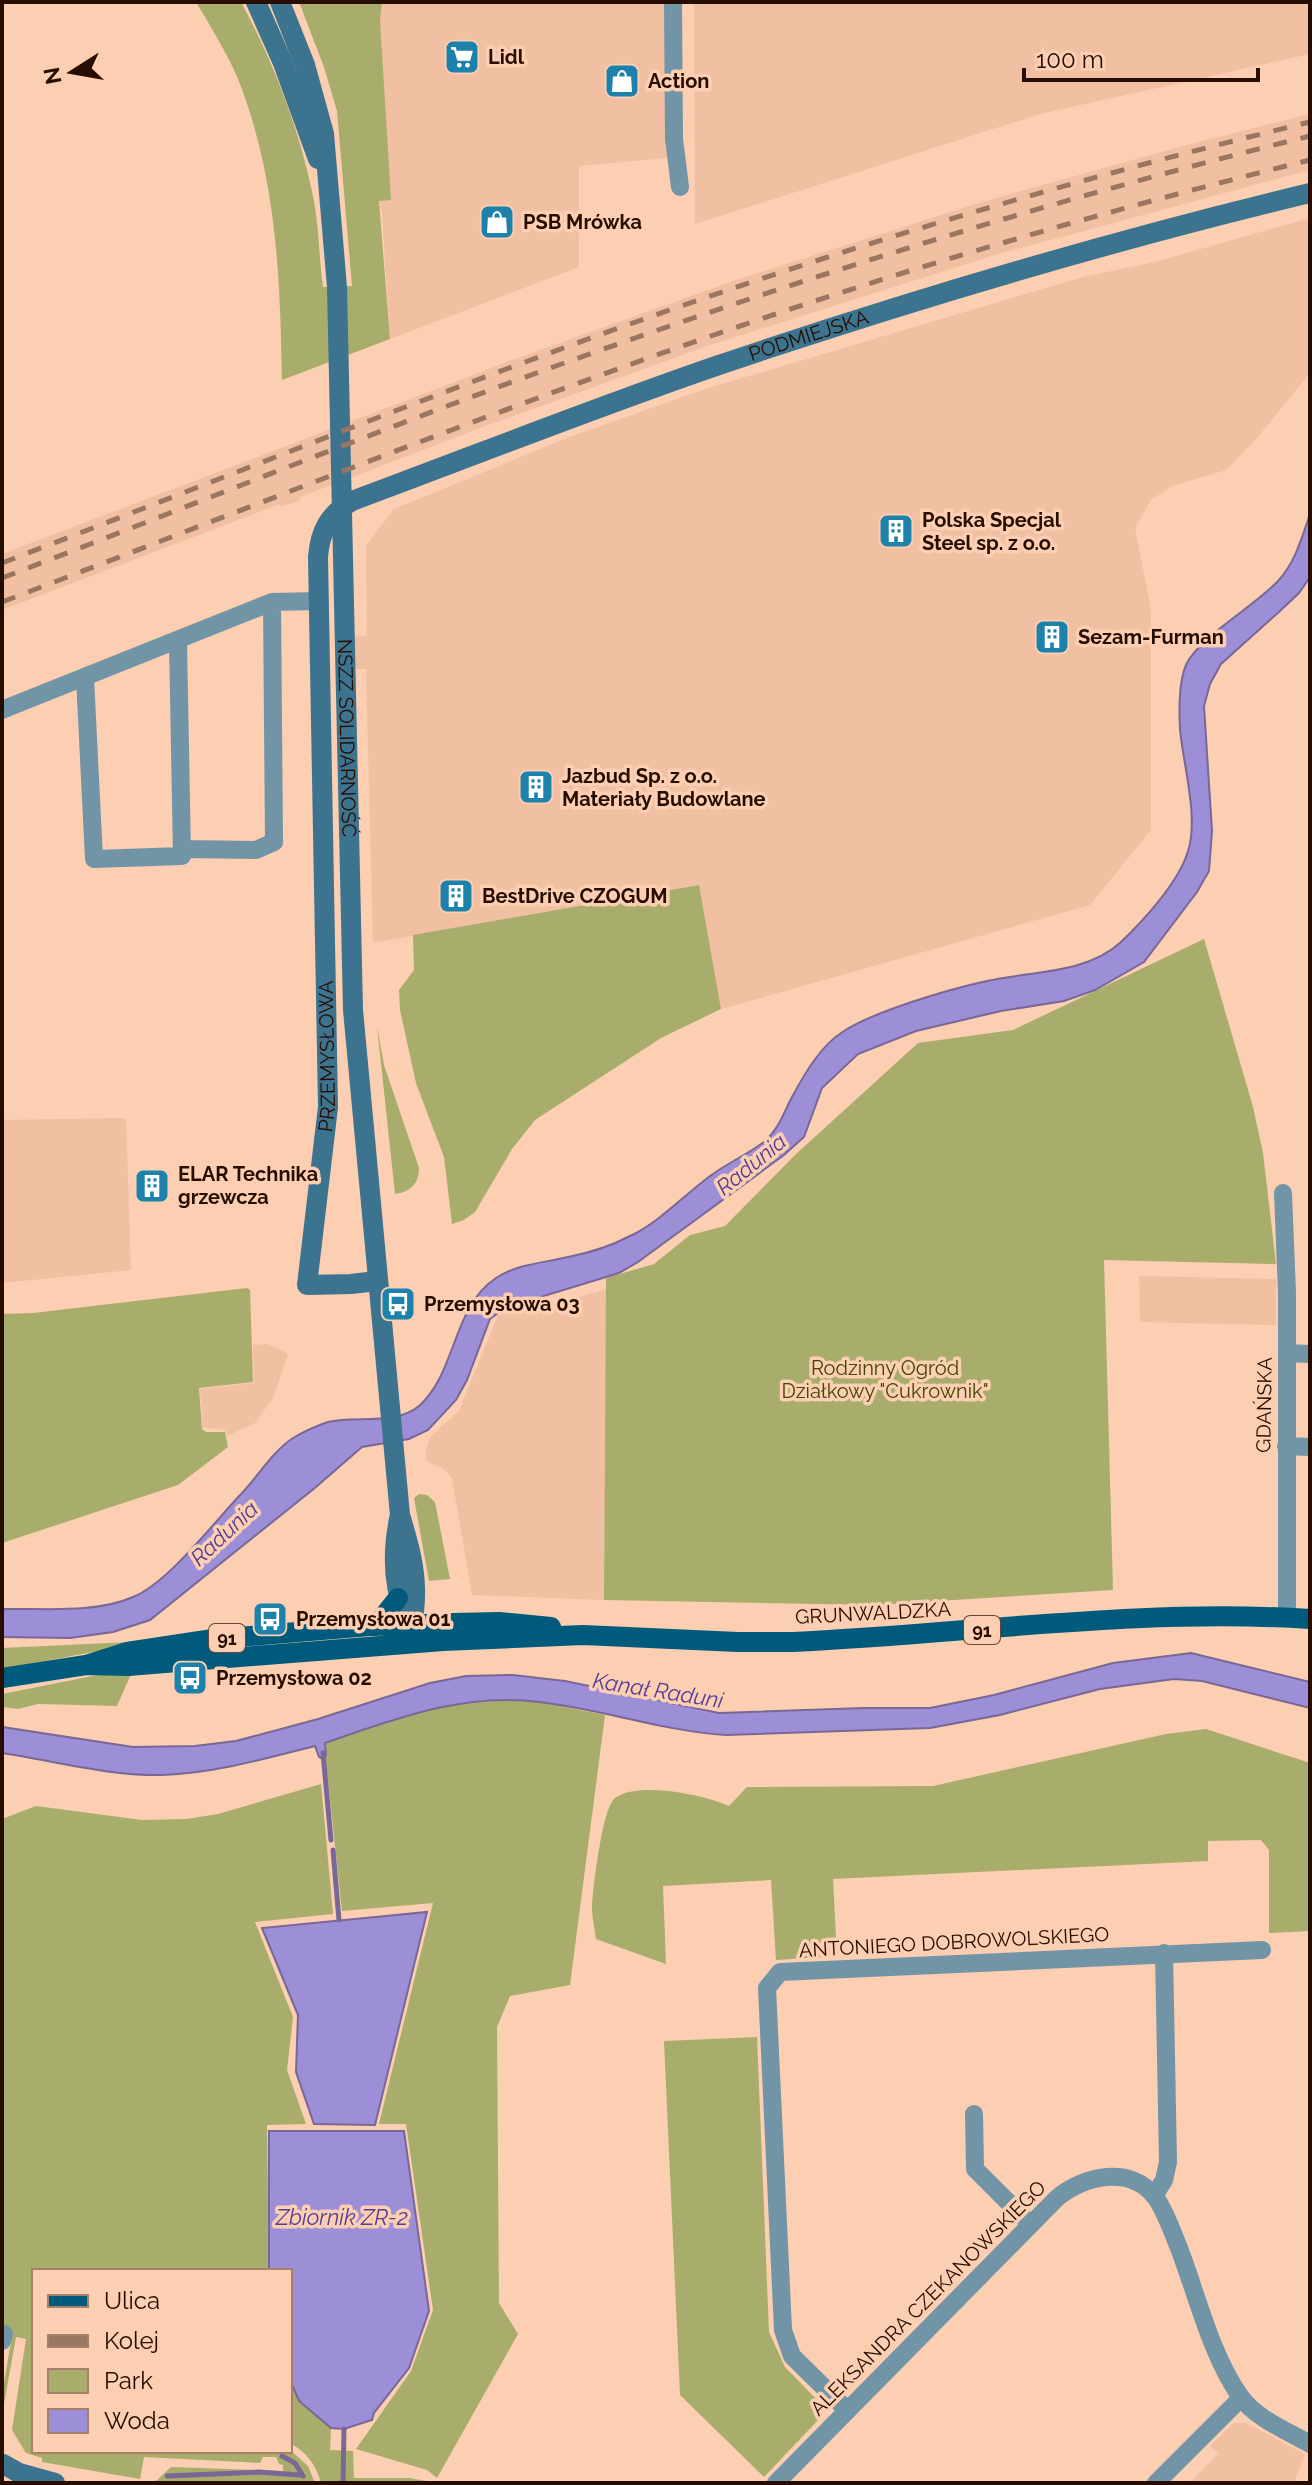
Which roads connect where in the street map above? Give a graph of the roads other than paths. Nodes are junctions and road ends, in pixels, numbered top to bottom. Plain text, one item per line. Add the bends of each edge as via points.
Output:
1 (256, 2) edge
2 (280, 2) edge
3 (673, 2) edge
4 (680, 187) dead end
5 (329, 193) junction
6 (1310, 193) edge
7 (327, 523) joint
8 (319, 601) junction
9 (272, 602) junction
10 (178, 641) junction
11 (85, 678) junction
12 (2, 710) edge
13 (182, 849) junction
14 (1283, 1193) dead end
15 (377, 1281) junction
16 (1287, 1353) junction
17 (1310, 1354) edge
18 (1286, 1446) junction
19 (1310, 1447) edge
20 (400, 1515) junction
21 (398, 1598) junction
22 (1287, 1617) junction
23 (1310, 1619) edge
24 (373, 1626) junction
25 (412, 1635) junction
26 (86, 1665) junction
27 (2, 1678) edge
28 (1262, 1950) dead end
29 (1164, 1953) junction
30 (974, 2114) dead end
31 (1154, 2196) junction
32 (1030, 2224) junction
33 (1241, 2398) junction
34 (847, 2410) junction
35 (1310, 2444) edge
36 (4, 2470) edge
37 (55, 2483) edge
38 (776, 2483) edge
39 (1156, 2483) edge

1 - 5 main road, NSZZ SOLIDARNOŚĆ
2 - 5 main road, NSZZ SOLIDARNOŚĆ via 317,103
3 - 4 street via 674,139
5 - 15 main road, NSZZ SOLIDARNOŚĆ via 337,287 353,1010
6 - 7 main road, PODMIEJSKA via 1010,274 716,366 352,501
7 - 8 main road, PRZEMYSŁOWA via 319,541
8 - 9 street
8 - 15 main road, PRZEMYSŁOWA via 328,1107 307,1285
9 - 10 street
9 - 13 street via 274,842 256,850
10 - 11 street
10 - 13 street
11 - 12 street
11 - 13 street via 94,859 182,856
14 - 16 street, GDAŃSKA
15 - 20 main road
16 - 17 street
16 - 18 street, GDAŃSKA
18 - 19 street
18 - 22 street, GDAŃSKA
20 - 21 main road via 393,1547
20 - 25 main road via 414,1582
21 - 24 main road
21 - 25 main road
22 - 23 main road, GRUNWALDZKA / 91
22 - 25 main road, GRUNWALDZKA / 91 via 1172,1617 793,1642 583,1635 499,1622
24 - 25 main road, GRUNWALDZKA / 91
24 - 26 main road, GRUNWALDZKA / 91 via 163,1645
25 - 26 main road, GRUNWALDZKA / 91 via 168,1663
26 - 27 main road, GRUNWALDZKA / 91
28 - 29 street, ANTONIEGO DOBROWOLSKIEGO
29 - 31 street via 1168,2162
29 - 34 street, ANTONIEGO DOBROWOLSKIEGO via 780,1972 767,1988 783,2330 792,2356
30 - 32 street via 975,2169
31 - 32 street, ALEKSANDRA CZEKANOWSKIEGO via 1125,2180 1091,2178 1067,2189
31 - 33 street
32 - 34 street, ALEKSANDRA CZEKANOWSKIEGO
33 - 35 street
33 - 39 street
34 - 38 street, ALEKSANDRA CZEKANOWSKIEGO
36 - 37 main road

